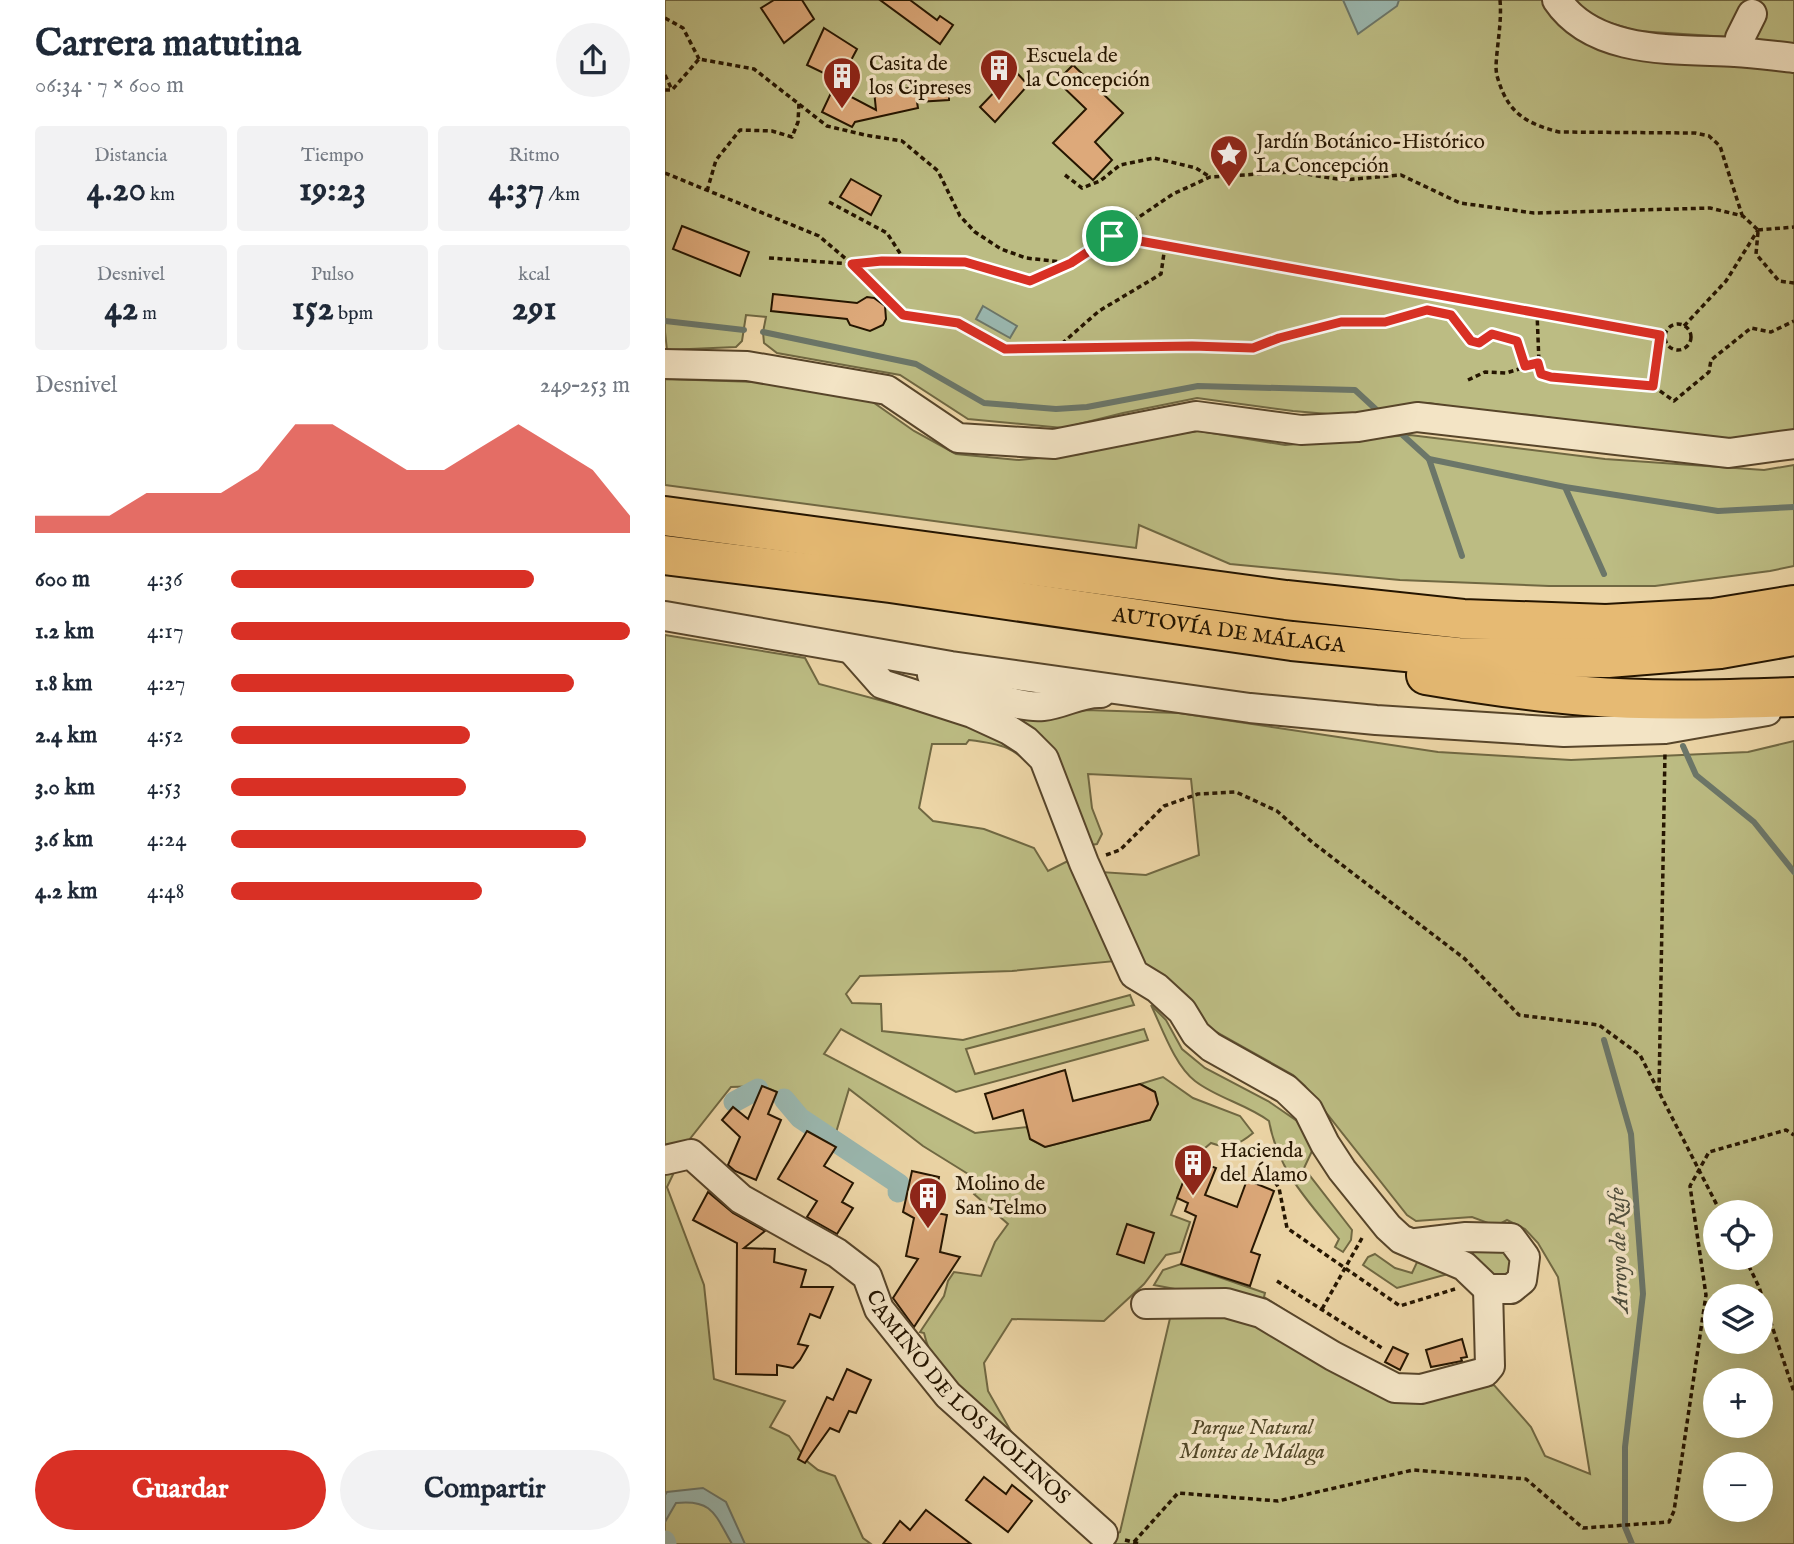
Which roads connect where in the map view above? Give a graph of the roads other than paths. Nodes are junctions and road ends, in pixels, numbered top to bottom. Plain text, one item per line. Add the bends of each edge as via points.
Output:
1 (1557, 0) edge
2 (1752, 14) dead end
3 (1737, 52) junction
4 (1794, 58) edge
5 (665, 363) edge
6 (1794, 444) edge
7 (665, 516) edge
8 (665, 555) edge
9 (1794, 605) edge
10 (665, 616) edge
11 (1794, 636) edge
12 (1292, 641) junction
13 (852, 650) junction
14 (1794, 697) edge
15 (1794, 705) edge
16 (665, 1160) edge
17 (1416, 1243) junction
18 (1488, 1289) junction
19 (1146, 1304) dead end
20 (1103, 1534) dead end

1 - 3 street via 1567,15 1588,29 1621,41
2 - 3 street
3 - 4 street
5 - 6 street via 747,366 887,390 958,438 1054,444 1196,416 1301,430 1417,417 1729,453
7 - 9 highway, AUTOVÍA DE MÁLAGA via 1286,600 1463,619 1606,624 1714,618
8 - 12 highway, AUTOVÍA DE MÁLAGA
10 - 13 street
11 - 12 highway, AUTOVÍA DE MÁLAGA via 1720,649 1608,657 1458,657
12 - 14 highway via 1368,665 1512,688 1671,700
13 - 15 street via 1023,706 1057,704 1087,692 1135,695 1138,690 1251,708 1564,732 1665,729
13 - 17 street via 882,684 1009,730 1044,759 1126,979 1157,988 1211,1047 1286,1089 1308,1110 1325,1144 1388,1227 1401,1239
16 - 20 street, CAMINO DE LOS MOLINOS via 691,1154 741,1199 837,1253 867,1276 880,1309 947,1395
17 - 18 street via 1464,1266
17 - 18 street via 1511,1238 1525,1256 1522,1280 1511,1289
18 - 19 street via 1490,1366 1485,1372 1421,1389 1395,1388 1261,1313 1226,1303

